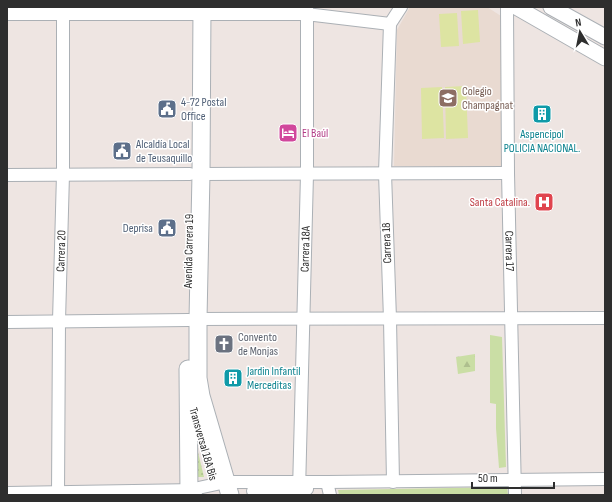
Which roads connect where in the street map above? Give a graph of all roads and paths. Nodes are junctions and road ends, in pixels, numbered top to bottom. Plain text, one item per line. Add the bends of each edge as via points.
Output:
1 (401, 7) edge
2 (507, 7) edge
3 (516, 7) edge
4 (551, 7) edge
5 (306, 10) edge
6 (63, 11) edge
7 (196, 11) edge
8 (7, 14) edge
9 (390, 24) junction
10 (605, 37) edge
11 (605, 58) edge
12 (385, 173) junction
13 (508, 173) junction
14 (63, 174) junction
15 (196, 174) junction
16 (307, 174) junction
17 (7, 175) edge
18 (605, 318) edge
19 (193, 319) junction
20 (303, 319) junction
21 (390, 319) junction
22 (511, 319) junction
23 (59, 321) junction
24 (7, 322) edge
25 (195, 394) junction
26 (605, 478) edge
27 (514, 480) junction
28 (327, 482) junction
29 (393, 482) junction
30 (299, 487) junction
31 (223, 490) edge
32 (7, 493) edge
33 (189, 493) edge
34 (58, 494) edge
35 (330, 495) edge
36 (515, 495) edge

1 - 9 street
2 - 13 street, Carrera 17
3 - 11 street
4 - 10 street
5 - 7 street
5 - 9 street
5 - 16 street, Carrera 18A
6 - 7 street
6 - 8 street
6 - 14 street, Carrera 20
7 - 15 main road, Avenida Carrera 19
9 - 12 street, Carrera 18
12 - 13 street
12 - 16 street
12 - 21 street, Carrera 18
13 - 22 street, Carrera 17
14 - 15 street
14 - 17 street
14 - 23 street, Carrera 20
15 - 16 street
15 - 19 main road, Avenida Carrera 19
16 - 20 street, Carrera 18A
18 - 22 street
19 - 20 street
19 - 23 street
19 - 25 main road, Avenida Carrera 19
20 - 21 street
20 - 30 street, Carrera 18A
21 - 22 street
21 - 29 street, Carrera 18
22 - 27 street, Carrera 17
23 - 24 street
23 - 34 street, Carrera 20
25 - 31 main road, Transversal 18A Bis
25 - 33 main road, Avenida Carrera 19
26 - 27 street
27 - 29 street
27 - 36 street, Carrera 17
28 - 29 street
28 - 30 street
28 - 35 street
30 - 31 street
31 - 33 street
32 - 34 street
33 - 34 street

